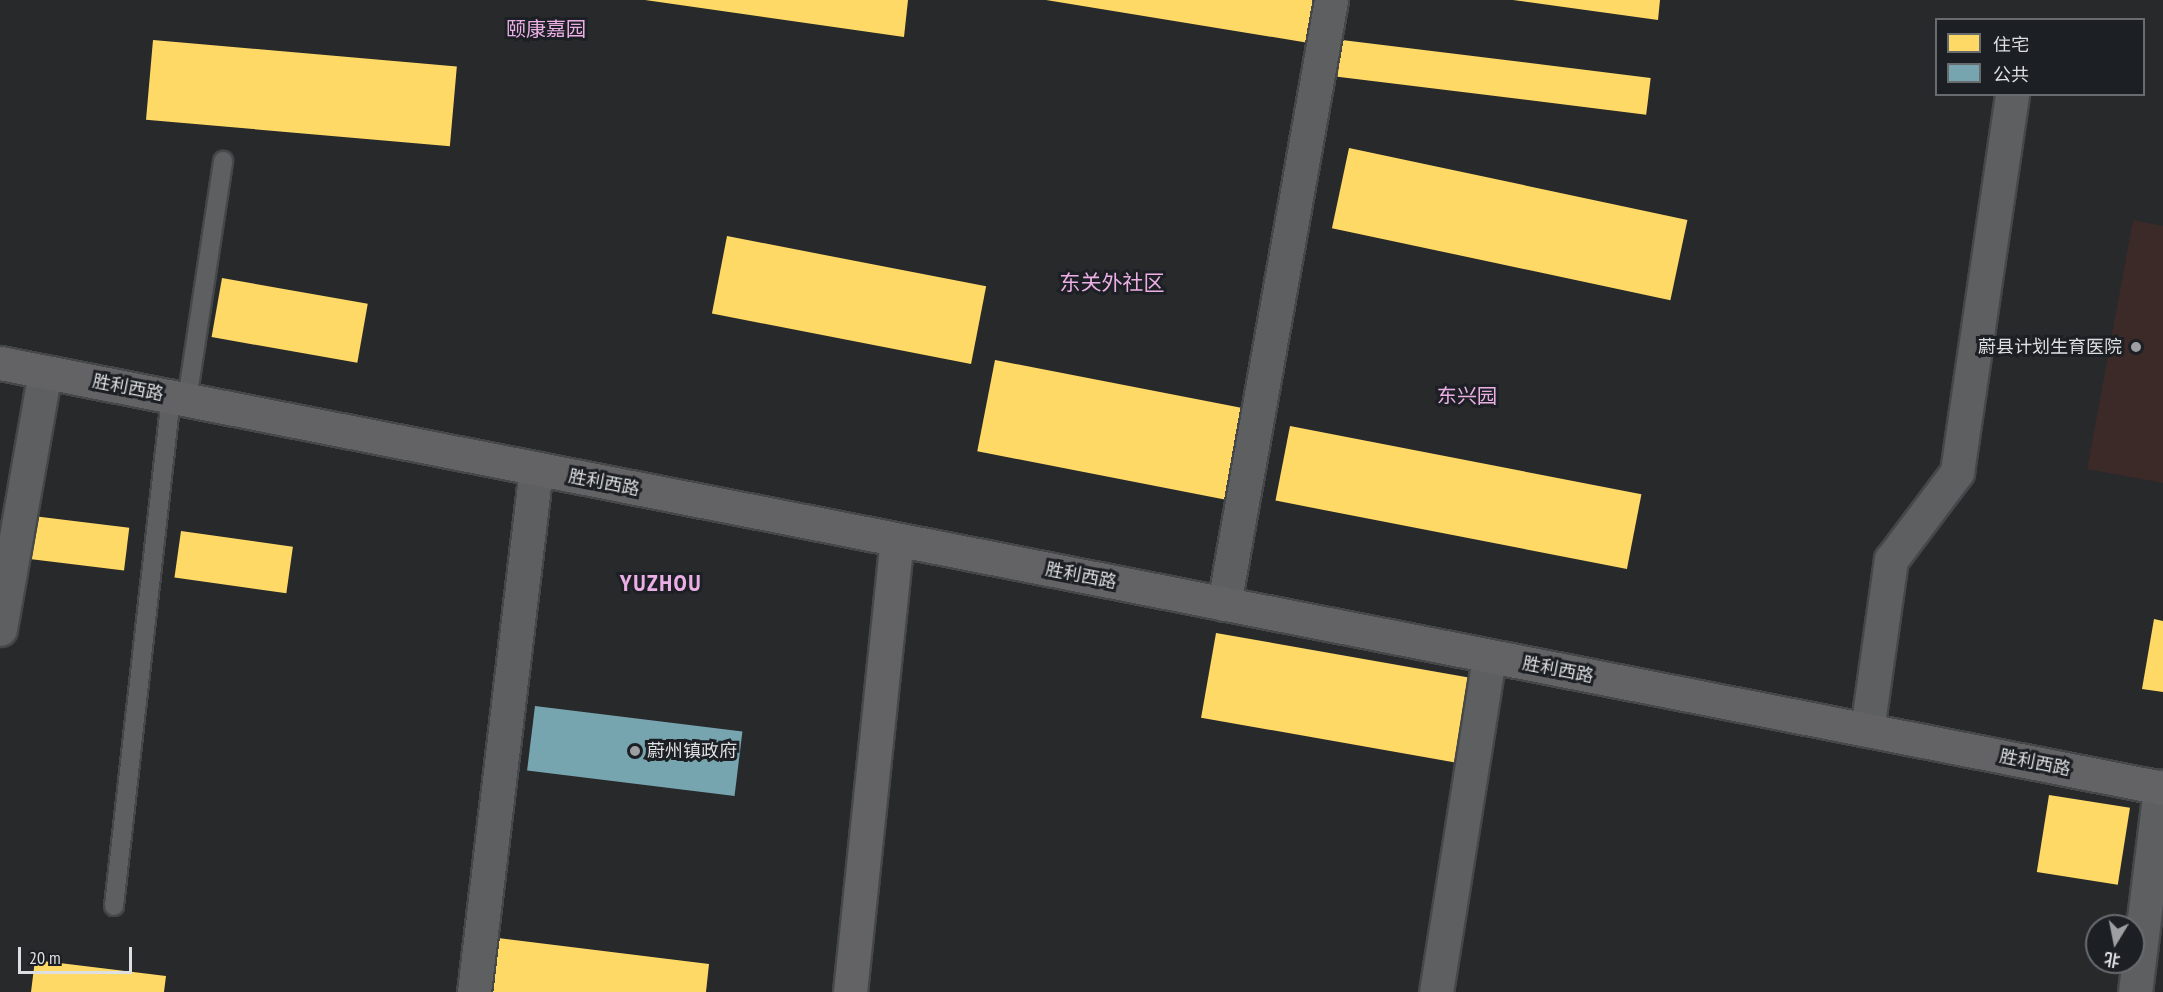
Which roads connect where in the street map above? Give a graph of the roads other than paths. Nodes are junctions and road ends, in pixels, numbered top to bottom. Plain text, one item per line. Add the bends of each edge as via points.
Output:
1 (1331, 0) edge
2 (2012, 96) edge
3 (223, 161) dead end
4 (0, 363) edge
5 (45, 372) junction
6 (179, 399) junction
7 (536, 469) junction
8 (897, 540) junction
9 (1224, 604) junction
10 (0, 629) edge
11 (1489, 656) junction
12 (1867, 730) junction
13 (2162, 788) edge
14 (114, 906) dead end
15 (474, 992) edge
16 (850, 992) edge
17 (1436, 992) edge
18 (2135, 992) edge

1 - 9 street
2 - 12 street via 1957,472 1891,560
3 - 6 lane
4 - 5 main road, 胜利西路
5 - 6 main road, 胜利西路
5 - 10 street
6 - 7 main road, 胜利西路
6 - 14 lane
7 - 8 main road, 胜利西路
7 - 15 street
8 - 9 main road, 胜利西路
8 - 16 main road
9 - 11 main road, 胜利西路
11 - 12 main road, 胜利西路
11 - 17 street
12 - 13 main road, 胜利西路
13 - 18 street

